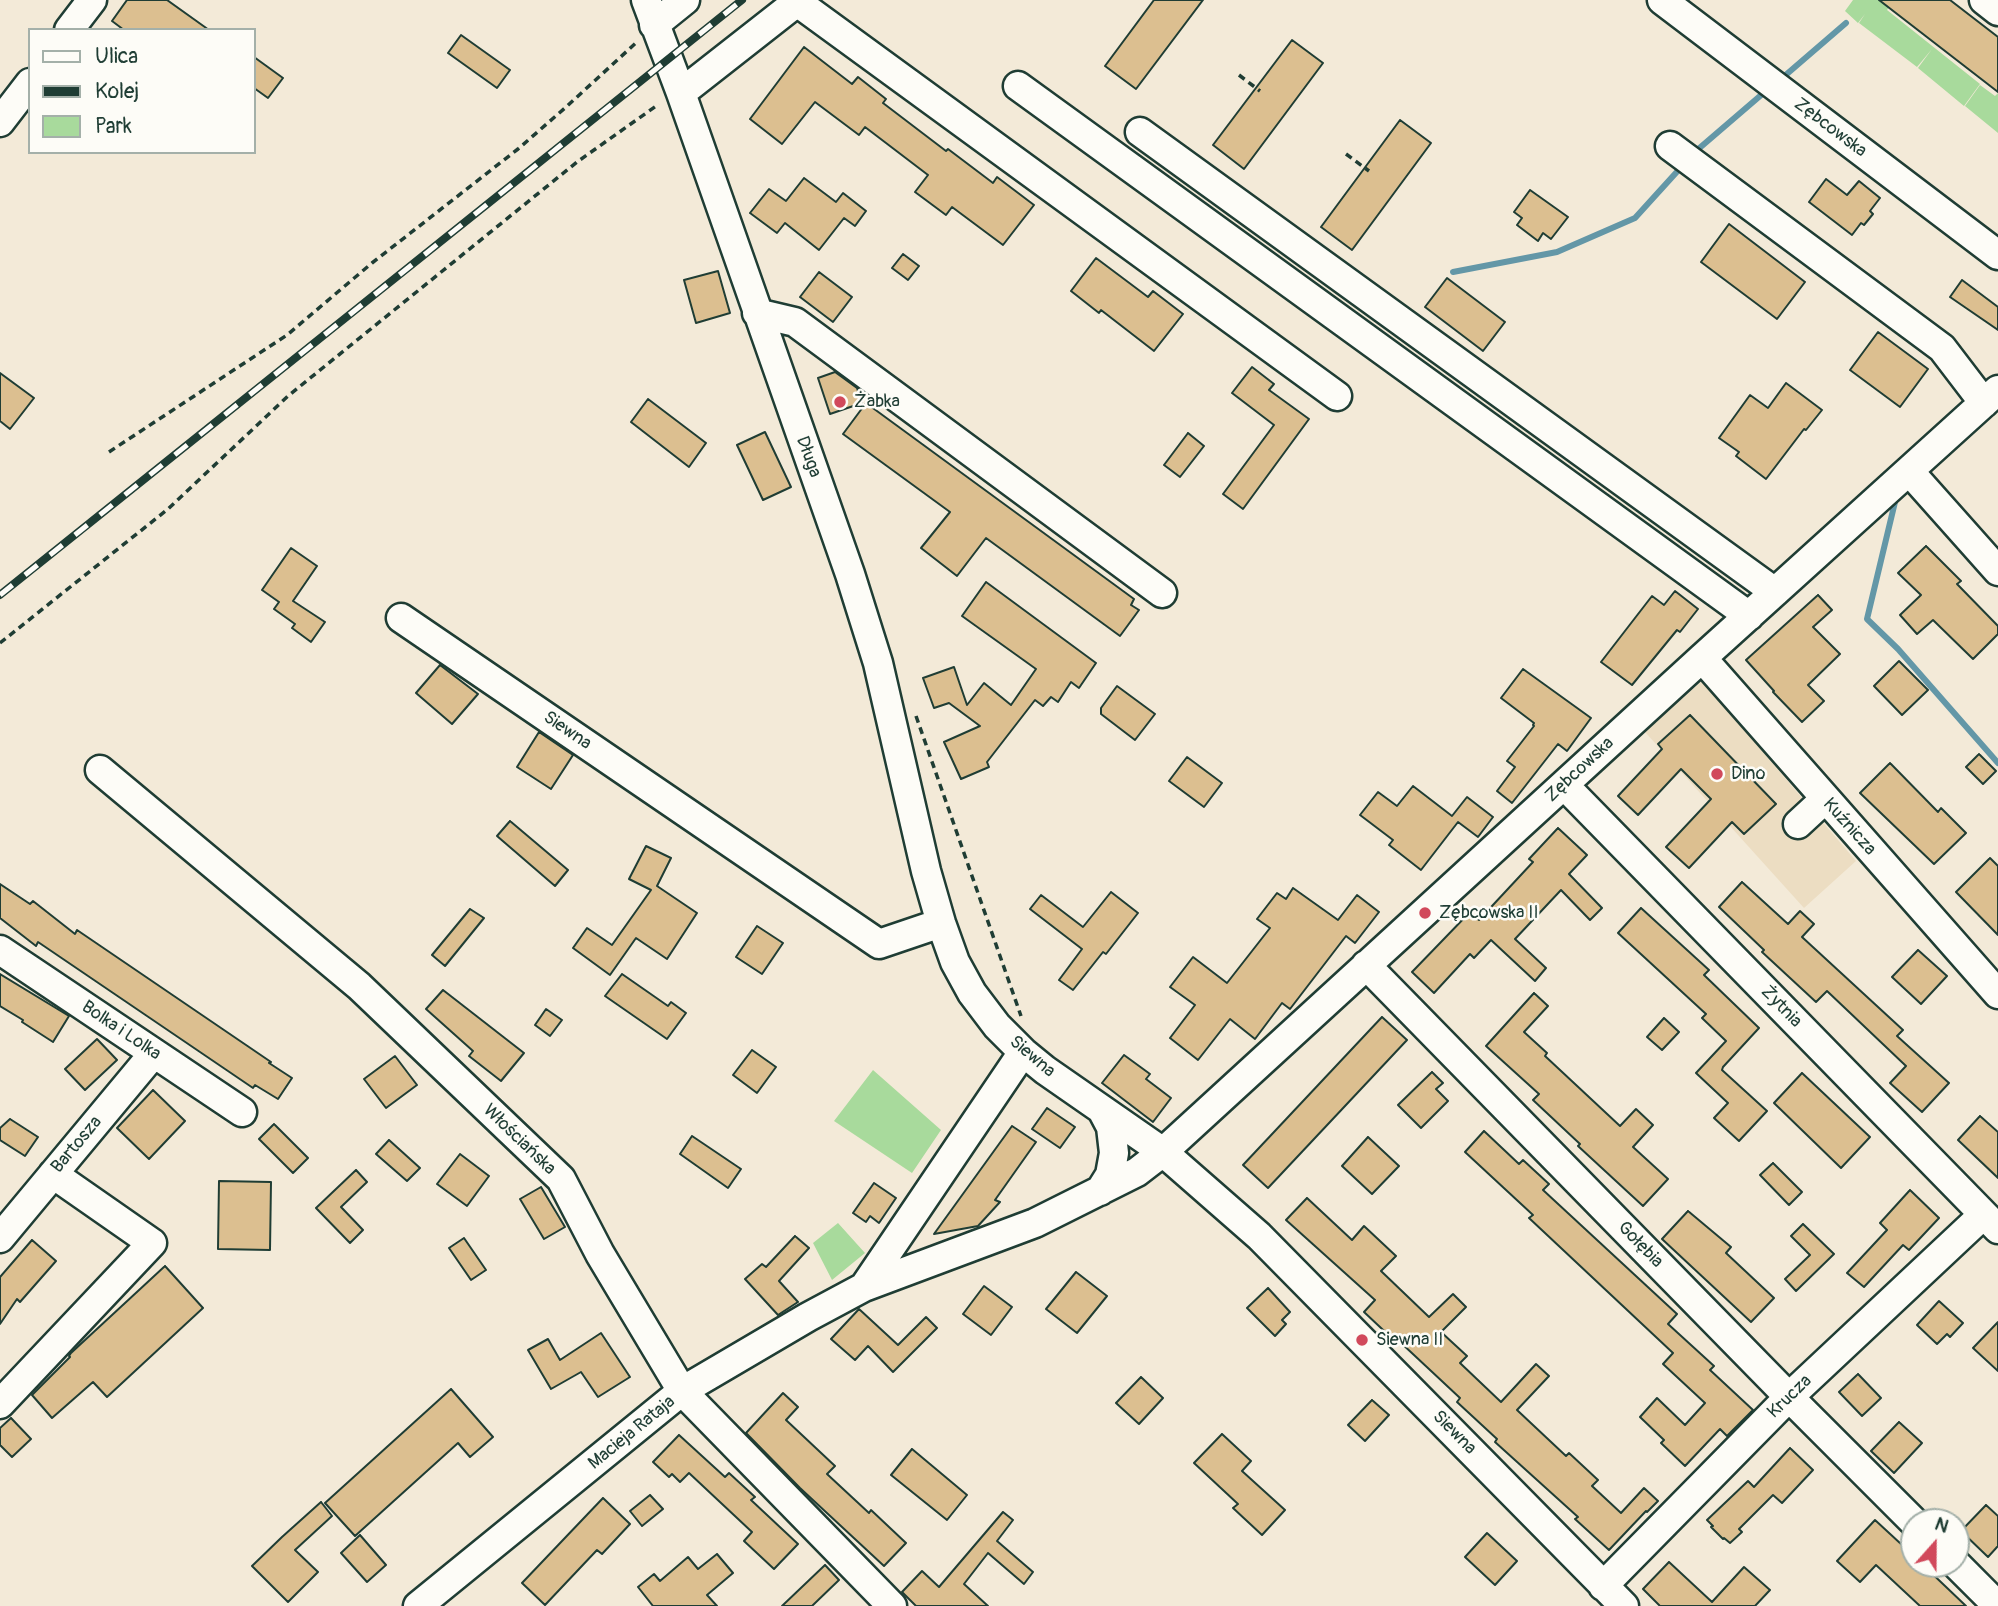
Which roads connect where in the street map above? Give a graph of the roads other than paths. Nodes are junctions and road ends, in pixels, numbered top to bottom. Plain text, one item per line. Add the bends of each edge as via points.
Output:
1 (92, 0) edge
2 (685, 0) edge
3 (1662, 0) edge
4 (1984, 0) edge
5 (1998, 11) edge
6 (650, 13) edge
7 (71, 28) edge
8 (28, 86) edge
9 (1018, 86) dead end
10 (681, 93) junction
11 (0, 122) edge
12 (1140, 132) dead end
13 (1670, 146) dead end
14 (1998, 255) edge
15 (757, 313) junction
16 (1337, 396) dead end
17 (1991, 396) edge
18 (1909, 471) junction
19 (1998, 570) edge
20 (1775, 592) junction
21 (1162, 593) dead end
22 (1749, 616) junction
23 (401, 618) dead end
24 (1702, 658) junction
25 (100, 770) dead end
26 (1564, 785) junction
27 (1825, 799) junction
28 (1798, 824) dead end
29 (941, 923) junction
30 (0, 950) edge
31 (1367, 965) junction
32 (1998, 994) edge
33 (1024, 1040) junction
34 (154, 1052) junction
35 (1102, 1110) junction
36 (242, 1112) dead end
37 (1163, 1152) junction
38 (53, 1174) junction
39 (1100, 1191) junction
40 (1991, 1222) edge
41 (0, 1238) edge
42 (864, 1287) junction
43 (682, 1391) junction
44 (1788, 1397) junction
45 (0, 1404) edge
46 (1900, 1508) edge
47 (1969, 1578) edge
48 (1603, 1586) junction
49 (418, 1606) edge
50 (892, 1606) edge
51 (1624, 1606) edge
52 (1998, 1606) edge

1 - 7 street
2 - 6 street
3 - 14 street, Zębcowska
4 - 5 street
6 - 10 street, Długa
8 - 11 street
9 - 22 street
10 - 15 street, Długa
10 - 16 street via 797,2
12 - 20 street
13 - 17 street via 1942,348
15 - 21 street via 795,322
15 - 29 street, Długa via 878,663
17 - 18 street, Zębcowska
18 - 19 street
18 - 20 street, Zębcowska
20 - 22 street, Zębcowska
22 - 24 street, Zębcowska
23 - 29 street, Siewna via 879,944
24 - 26 street, Zębcowska
24 - 27 street, Kuźnicza
25 - 43 street, Włościańska via 359,986 561,1179
26 - 31 street, Zębcowska
26 - 40 street, Żytnia
27 - 28 street
27 - 32 street, Kuźnicza
29 - 33 street, Siewna via 972,993 997,1026
30 - 34 street, Bolka i Lolka
31 - 37 street, Zębcowska
31 - 44 street, Gołębia
33 - 35 street, Siewna
33 - 42 street, Macieja Rataja
34 - 36 street, Bolka i Lolka
34 - 38 street, Bartosza
35 - 37 street, Siewna
35 - 39 street via 1111,1128 1114,1153 1110,1175
37 - 39 street, Macieja Rataja
37 - 48 street, Siewna via 1259,1236
38 - 41 street, Bartosza
38 - 45 street via 152,1243
39 - 42 street, Macieja Rataja via 1035,1223
40 - 44 street, Krucza
42 - 43 street, Macieja Rataja
43 - 49 street, Macieja Rataja
43 - 50 street, Włościańska
44 - 46 street, Gołębia
44 - 48 street, Krucza
47 - 52 street
48 - 51 street, Siewna

